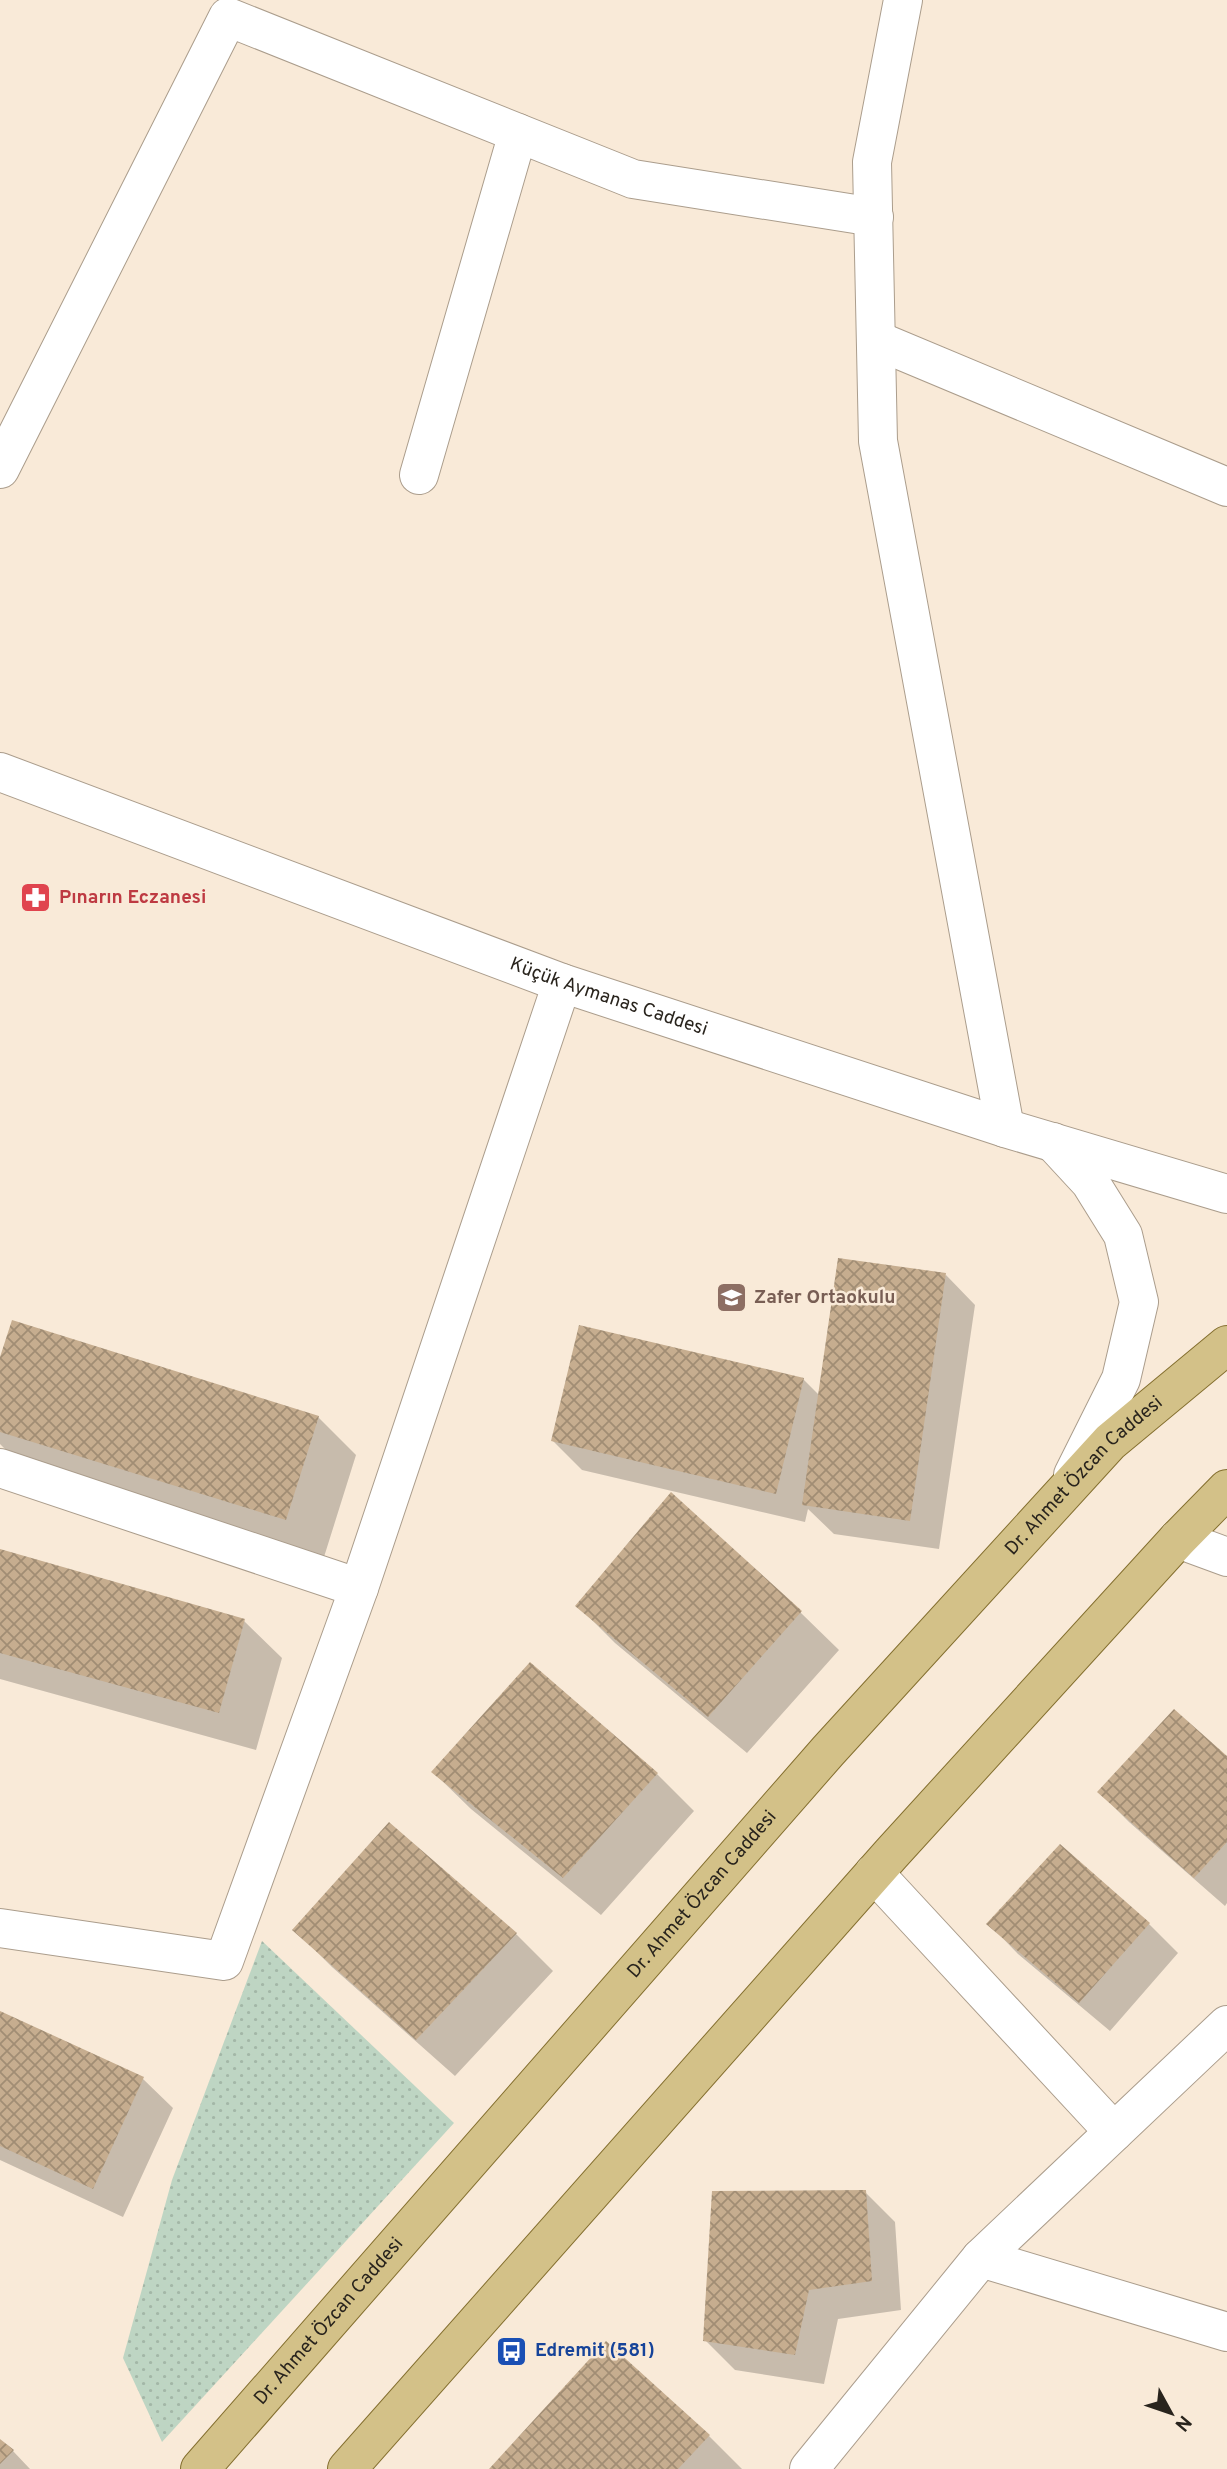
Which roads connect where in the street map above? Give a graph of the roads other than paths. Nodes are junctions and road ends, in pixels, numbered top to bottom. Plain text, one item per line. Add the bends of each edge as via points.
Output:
1 (903, 0) edge
2 (518, 133) junction
3 (874, 217) junction
4 (876, 340) junction
5 (0, 469) edge
6 (419, 475) dead end
7 (1227, 487) edge
8 (0, 772) edge
9 (562, 983) junction
10 (1005, 1128) junction
11 (1053, 1142) junction
12 (1227, 1194) edge
13 (1227, 1345) edge
14 (0, 1468) edge
15 (1227, 1489) edge
16 (1065, 1490) junction
17 (1178, 1539) junction
18 (1227, 1557) edge
19 (359, 1588) junction
20 (874, 1874) junction
21 (0, 1928) edge
22 (1227, 2025) edge
23 (1114, 2133) junction
24 (981, 2258) junction
25 (1227, 2333) edge
26 (200, 2469) edge
27 (347, 2469) edge
28 (809, 2469) edge

1 - 3 street via 872,162
2 - 3 street via 633,179
2 - 5 street via 228,16
2 - 6 street
3 - 4 street
4 - 7 street
4 - 10 street via 878,441
8 - 9 street, Küçük Aymanas Caddesi
9 - 10 street, Küçük Aymanas Caddesi
9 - 19 street
10 - 11 street, Küçük Aymanas Caddesi
11 - 12 street, Küçük Aymanas Caddesi
11 - 16 street via 1090,1182 1122,1235 1139,1302 1121,1379
13 - 16 main road, Dr. Ahmet Özcan Caddesi via 1110,1442
14 - 19 street
15 - 17 main road
16 - 26 main road, Dr. Ahmet Özcan Caddesi via 828,1751
17 - 18 street
17 - 20 main road
19 - 21 street via 224,1961
20 - 23 street
20 - 27 main road
22 - 23 street
23 - 24 street
24 - 25 street
24 - 28 street

